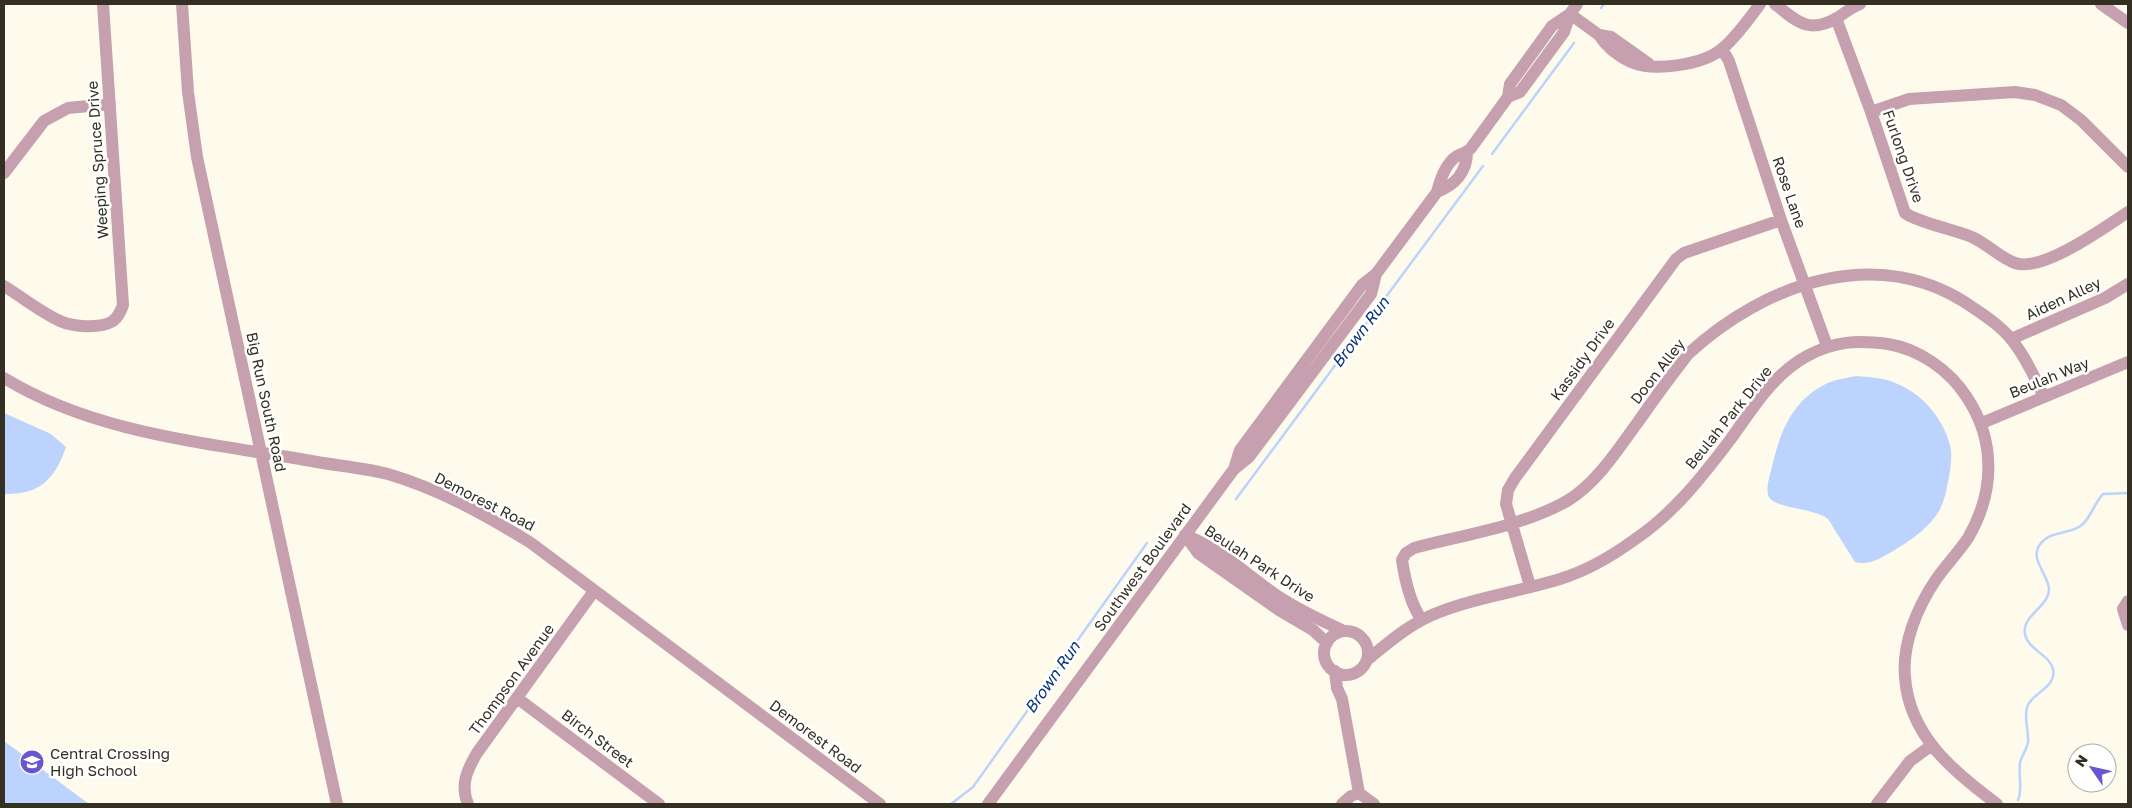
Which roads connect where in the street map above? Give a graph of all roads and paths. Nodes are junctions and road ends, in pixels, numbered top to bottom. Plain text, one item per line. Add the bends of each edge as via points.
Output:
1 (103, 4) edge
2 (182, 4) edge
3 (1760, 4) edge
4 (1775, 4) edge
5 (1860, 4) edge
6 (2101, 4) edge
7 (1574, 9) edge
8 (1836, 18) junction
9 (2128, 23) edge
10 (1722, 49) junction
11 (110, 104) junction
12 (1872, 112) junction
13 (2128, 167) edge
14 (4, 173) edge
15 (2128, 212) edge
16 (1781, 220) junction
17 (2128, 284) edge
18 (1805, 285) junction
19 (4, 286) edge
20 (2011, 339) junction
21 (1827, 346) junction
22 (2128, 362) edge
23 (4, 378) edge
24 (2044, 397) junction
25 (1982, 423) junction
26 (262, 453) junction
27 (1511, 522) junction
28 (1185, 535) junction
29 (1530, 586) junction
30 (594, 591) junction
31 (2128, 601) edge
32 (1422, 620) junction
33 (2128, 625) edge
34 (1344, 631) junction
35 (1364, 639) junction
36 (1391, 639) junction
37 (1327, 643) junction
38 (1368, 660) junction
39 (1335, 672) junction
40 (1352, 674) junction
41 (517, 698) junction
42 (1342, 699) junction
43 (1932, 745) junction
44 (1359, 793) junction
45 (337, 804) edge
46 (468, 804) edge
47 (659, 804) edge
48 (880, 804) edge
49 (988, 804) edge
50 (1342, 804) edge
51 (1374, 804) edge
52 (1878, 804) edge
53 (1997, 804) edge

1 - 11 street, Weeping Spruce Drive
2 - 26 street, Big Run South Road via 195,149
3 - 10 street
4 - 8 street via 1802,25 1818,25
5 - 8 street
6 - 9 street
7 - 10 street via 1599,34 1610,37 1649,64 1670,67 1694,62
7 - 28 street, Southwest Boulevard via 1552,26 1510,84 1508,97 1467,152 1456,157 1440,178 1438,192 1376,274 1362,285 1240,450 1234,469
8 - 12 street, Furlong Drive
10 - 16 street, Rose Lane via 1729,61
11 - 14 street via 68,108 44,121
11 - 19 street, Weeping Spruce Drive via 123,305 119,314 112,321 100,325 71,324 60,321
12 - 13 street via 1909,99 2015,92 2035,95 2061,105 2081,120
12 - 15 street, Furlong Drive via 1905,213 1986,244 2014,263 2034,264 2051,258
16 - 18 street, Rose Lane
16 - 27 street, Kassidy Drive via 1684,253 1676,259 1515,478 1508,490 1506,504
17 - 20 street, Aiden Alley via 2105,298
18 - 20 street, Doon Alley via 1850,274 1903,278 1935,287 1963,300
18 - 21 street, Rose Lane
18 - 27 street, Doon Alley via 1754,306 1701,342 1688,354 1592,481 1562,504
20 - 24 street, Doon Alley
21 - 25 street, Beulah Park Drive via 1849,341 1879,343 1899,346 1918,354 1948,374 1963,391
21 - 29 street, Beulah Park Drive via 1805,357 1775,381 1669,514 1603,560 1562,579
22 - 24 street, Beulah Way
23 - 26 street, Demorest Road via 78,413 148,433
24 - 25 street, Beulah Way
25 - 43 street, Beulah Park Drive via 1990,469 1981,512 1967,539 1922,603 1906,649 1904,678 1908,701 1915,720
26 - 30 street, Demorest Road via 386,474 437,492 531,543
26 - 45 street, Big Run South Road
27 - 29 street, Kassidy Drive
27 - 32 street, Doon Alley via 1414,548 1406,553 1402,560 1403,569 1415,610
28 - 34 street, Beulah Park Drive via 1205,543 1305,613
28 - 37 street, Beulah Park Drive via 1198,553 1313,630
28 - 49 street, Southwest Boulevard
29 - 32 street, Beulah Park Drive
30 - 41 street, Thompson Avenue
30 - 48 street, Demorest Road
31 - 33 street via 2124,609
32 - 36 street, Beulah Park Drive
34 - 35 street
34 - 37 street via 1331,637
35 - 36 street
35 - 38 street
36 - 38 street, Beulah Park Drive
37 - 39 street via 1325,658
38 - 40 street
39 - 40 street
39 - 42 street
40 - 42 street
41 - 46 street, Thompson Avenue via 467,770 464,790
41 - 47 street, Birch Street
42 - 44 street
43 - 52 street via 1910,761
43 - 53 street, Beulah Park Drive via 1957,773
44 - 50 street
44 - 51 street

